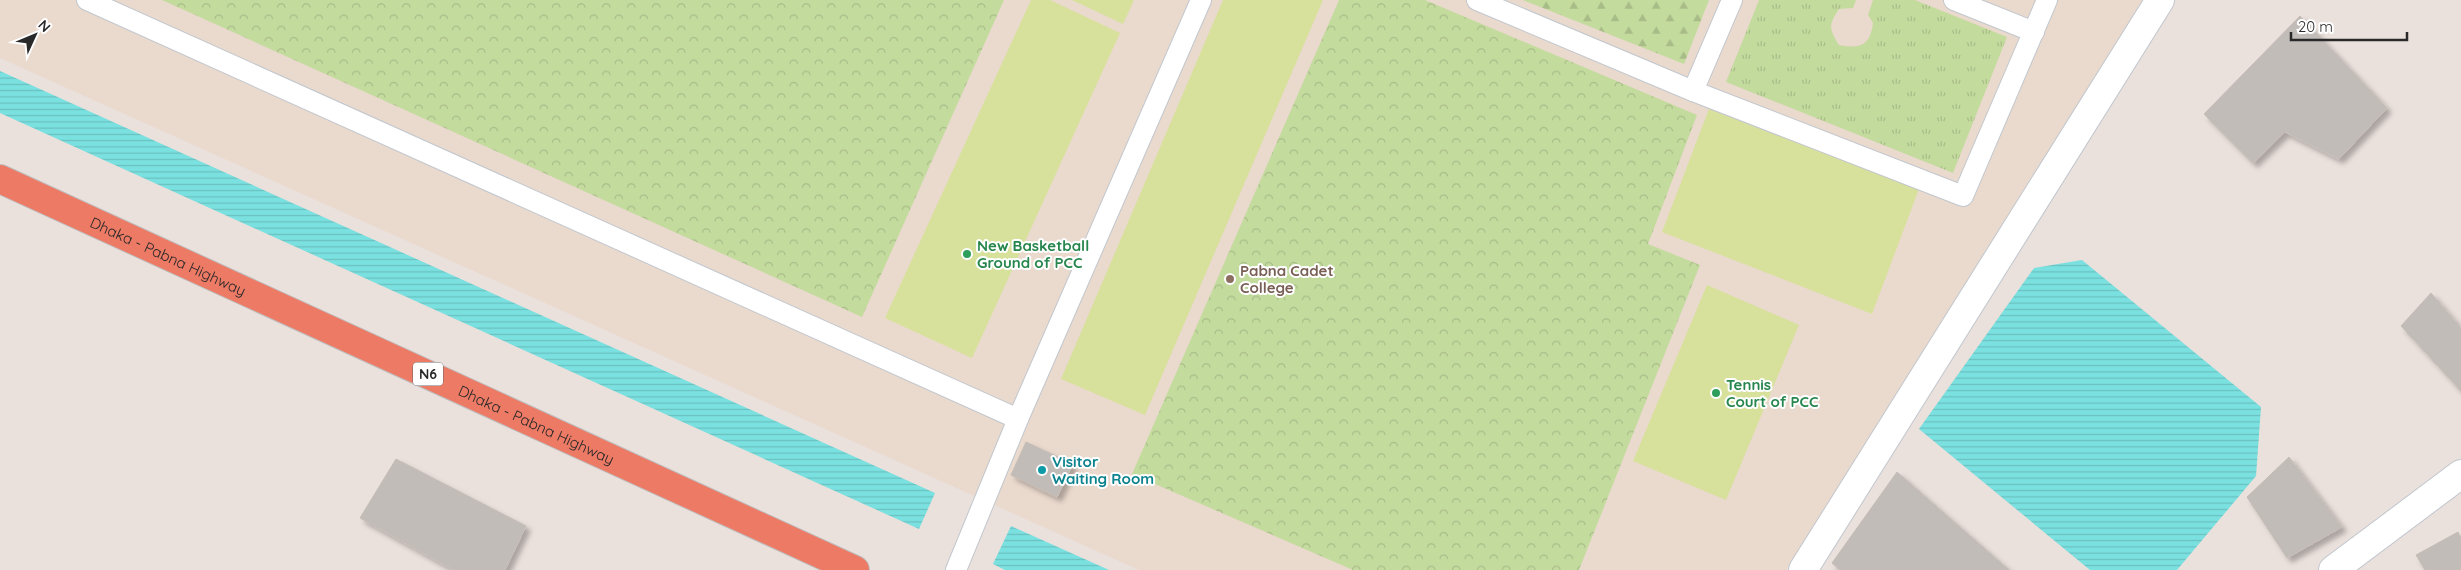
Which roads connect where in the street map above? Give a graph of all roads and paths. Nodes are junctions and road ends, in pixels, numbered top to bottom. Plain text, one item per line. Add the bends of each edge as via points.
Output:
1 (87, 0) edge
2 (1201, 0) edge
3 (1477, 0) edge
4 (1732, 0) edge
5 (1954, 0) edge
6 (2047, 0) edge
7 (2160, 0) edge
8 (2034, 32) junction
9 (1693, 91) junction
10 (0, 179) edge
11 (1018, 419) junction
12 (2461, 474) edge
13 (855, 570) edge
14 (956, 570) edge
15 (1803, 570) edge
16 (2333, 570) edge

1 - 11 lane
2 - 11 lane
3 - 9 lane
4 - 9 lane
5 - 8 lane
6 - 8 lane
7 - 15 street
8 - 9 lane via 1963,196
10 - 13 highway, Dhaka - Pabna Highway / N6
11 - 14 lane
12 - 16 street

